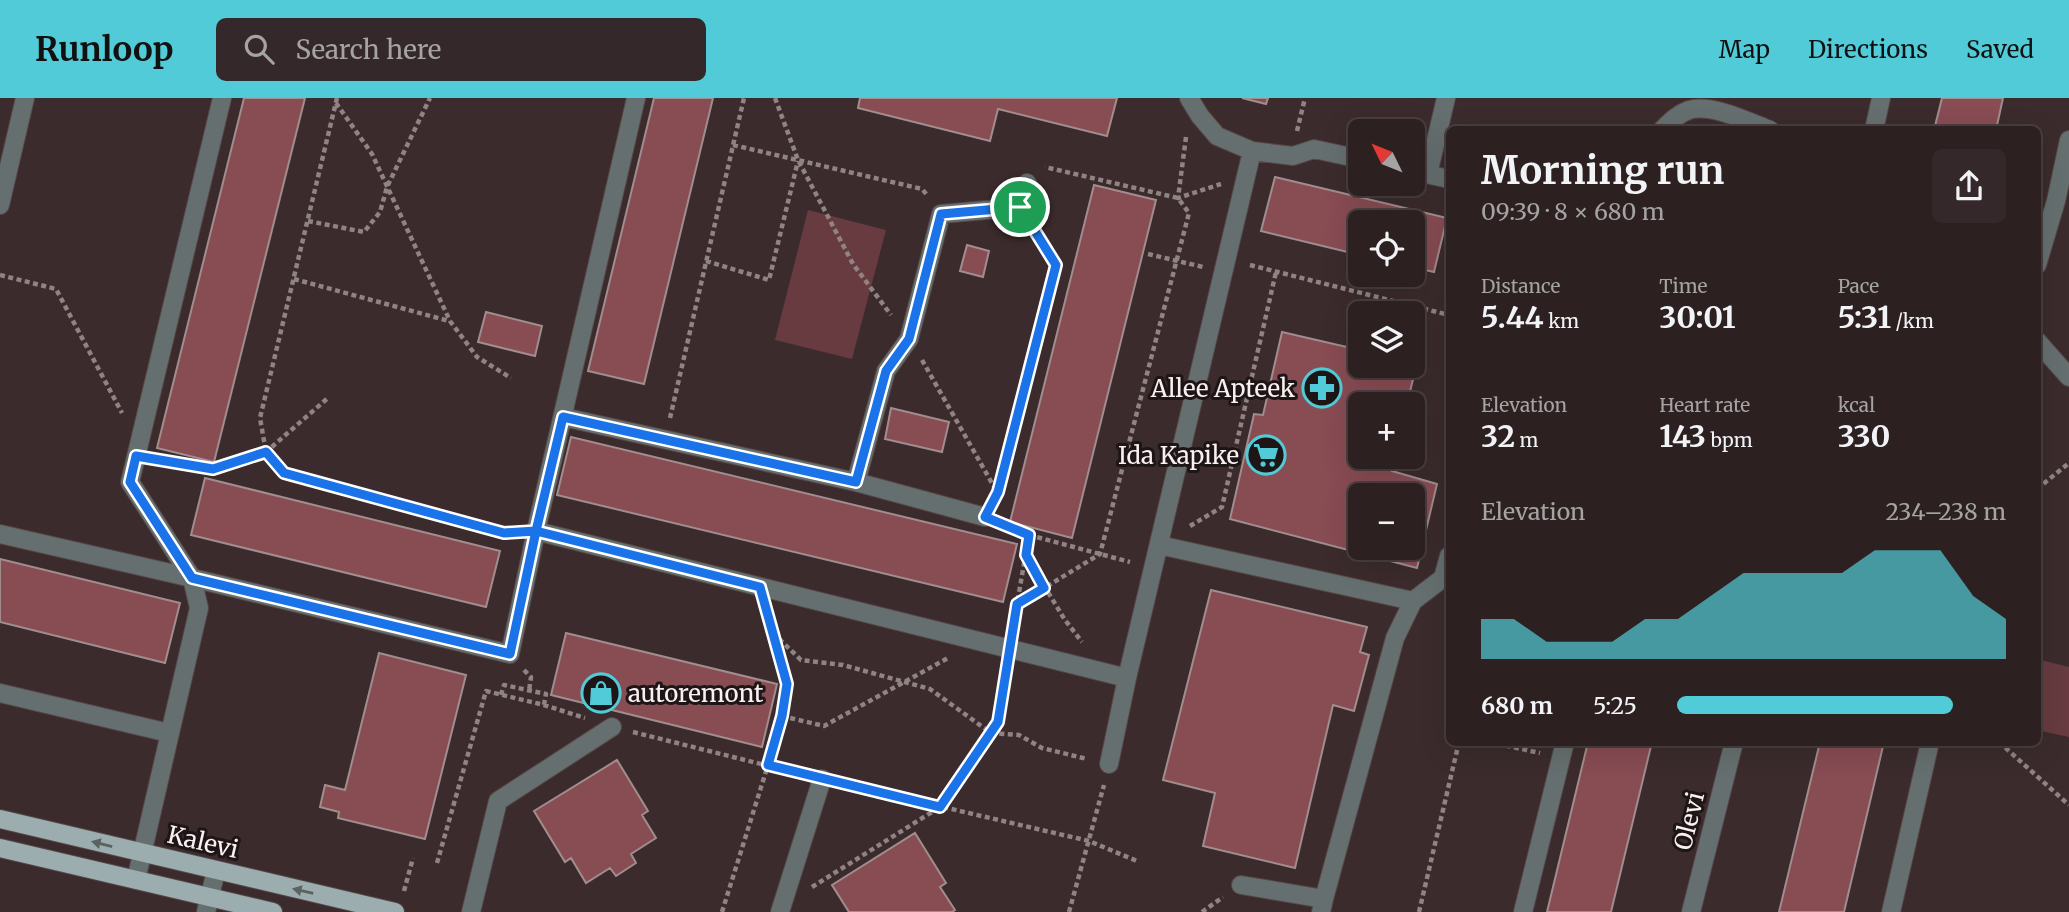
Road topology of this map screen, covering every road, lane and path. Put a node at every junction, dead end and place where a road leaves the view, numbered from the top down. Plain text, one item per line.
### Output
1 (25, 98) edge
2 (222, 98) edge
3 (430, 98) edge
4 (636, 98) edge
5 (744, 98) edge
6 (775, 98) edge
7 (1446, 98) edge
8 (1881, 98) edge
9 (1190, 100) edge
10 (337, 101) edge
11 (1719, 104) edge
12 (1666, 126) edge
13 (1762, 126) edge
14 (1875, 126) edge
15 (2069, 140) edge
16 (733, 145) junction
17 (1252, 151) junction
18 (1348, 156) edge
19 (1425, 159) edge
20 (798, 160) junction
21 (1425, 174) edge
22 (1246, 176) junction
23 (1446, 178) edge
24 (1027, 184) joint
25 (387, 187) junction
26 (1178, 198) junction
27 (2056, 201) junction
28 (0, 205) edge
29 (1020, 207) junction
30 (941, 214) junction
31 (2069, 215) edge
32 (308, 221) junction
33 (2041, 252) edge
34 (1148, 254) dead end
35 (706, 261) junction
36 (1177, 261) junction
37 (1224, 267) junction
38 (1276, 272) junction
39 (0, 275) edge
40 (294, 279) junction
41 (1446, 314) edge
42 (450, 321) junction
43 (909, 339) junction
44 (2041, 346) edge
45 (2069, 377) edge
46 (511, 378) dead end
47 (330, 397) dead end
48 (563, 417) junction
49 (124, 419) dead end
50 (665, 440) junction
51 (266, 452) junction
52 (136, 456) junction
53 (2069, 463) edge
54 (856, 482) junction
55 (2041, 486) edge
56 (998, 492) junction
57 (985, 517) junction
58 (536, 531) junction
59 (0, 534) edge
60 (1029, 535) junction
61 (1159, 545) junction
62 (1100, 554) junction
63 (1026, 555) junction
64 (1446, 567) edge
65 (1153, 568) junction
66 (192, 578) junction
67 (760, 587) junction
68 (1044, 588) junction
69 (1413, 601) junction
70 (1017, 604) junction
71 (773, 633) junction
72 (979, 641) junction
73 (1009, 649) junction
74 (1107, 673) junction
75 (1127, 678) junction
76 (904, 682) junction
77 (0, 693) edge
78 (501, 695) junction
79 (544, 705) junction
80 (782, 716) junction
81 (612, 727) junction
82 (169, 733) junction
83 (991, 733) junction
84 (1458, 746) edge
85 (1526, 746) edge
86 (1733, 746) edge
87 (1929, 746) edge
88 (2003, 746) edge
89 (1563, 750) edge
90 (1109, 764) junction
91 (768, 765) junction
92 (822, 779) junction
93 (2069, 805) edge
94 (940, 807) junction
95 (0, 819) edge
96 (1089, 841) junction
97 (0, 848) edge
98 (141, 853) junction
99 (413, 858) dead end
100 (1137, 861) dead end
101 (436, 863) dead end
102 (216, 871) junction
103 (136, 880) junction
104 (1241, 885) dead end
105 (208, 905) edge
106 (1323, 905) edge
107 (398, 907) edge
108 (781, 909) edge
109 (274, 912) edge
110 (471, 912) edge
111 (722, 912) edge
112 (1069, 912) edge
113 (1419, 912) edge
114 (1523, 912) edge
115 (1691, 912) edge
116 (1891, 912) edge

1 - 28 street
2 - 52 street
3 - 25 path
4 - 48 street
5 - 16 path
6 - 20 path
7 - 19 street
8 - 14 street
9 - 17 street
9 - 26 path
10 - 25 path
10 - 32 path
11 - 12 street
11 - 13 street
15 - 27 street
16 - 20 path
16 - 35 path
17 - 18 street
17 - 22 street
20 - 30 path
20 - 35 path
20 - 43 path
21 - 23 street
22 - 26 path
22 - 37 street
24 - 26 path
24 - 29 street
25 - 32 path
25 - 42 path
26 - 36 path
27 - 31 street
27 - 33 street
29 - 30 street
29 - 56 path
30 - 43 street
32 - 40 path
34 - 36 path
35 - 50 path
36 - 37 path
36 - 62 path
37 - 38 path
37 - 61 street
38 - 41 path
38 - 61 path
39 - 49 path
40 - 42 path
40 - 51 path
42 - 46 path
43 - 54 street
43 - 56 path
44 - 45 street
47 - 51 path
48 - 50 street
48 - 58 street
50 - 54 street
51 - 52 path
51 - 58 path
52 - 66 street
53 - 55 path
54 - 57 street
56 - 57 path
57 - 60 path
58 - 66 street
58 - 67 street
59 - 66 street
60 - 62 path
60 - 63 path
61 - 65 street
61 - 69 street
62 - 65 path
62 - 68 path
63 - 68 path
63 - 70 path
64 - 69 street
65 - 75 street
66 - 82 street
67 - 71 path
67 - 72 street
68 - 70 path
68 - 74 path
69 - 106 street
70 - 73 path
71 - 76 path
71 - 80 path
72 - 73 street
72 - 76 path
73 - 74 street
73 - 83 path
74 - 75 street
75 - 90 street
76 - 80 path
76 - 83 path
77 - 82 street
78 - 79 path
78 - 79 path
78 - 101 path
79 - 81 path
80 - 91 path
81 - 91 path
81 - 110 street
82 - 98 street
83 - 90 path
83 - 94 path
84 - 113 path
85 - 89 path
86 - 115 street, Olevi
87 - 116 street
88 - 93 path
89 - 114 street
90 - 96 path
91 - 92 path
91 - 111 path
92 - 94 path
92 - 108 street
94 - 96 path
94 - 108 path
98 -> 95 main road, Kalevi
96 - 100 path
96 - 112 path
97 - 103 main road
98 - 102 main road, Kalevi
98 - 103 street
99 - 107 path
102 - 105 street
107 -> 102 main road, Kalevi
103 - 105 main road
104 - 106 street
105 - 109 main road

